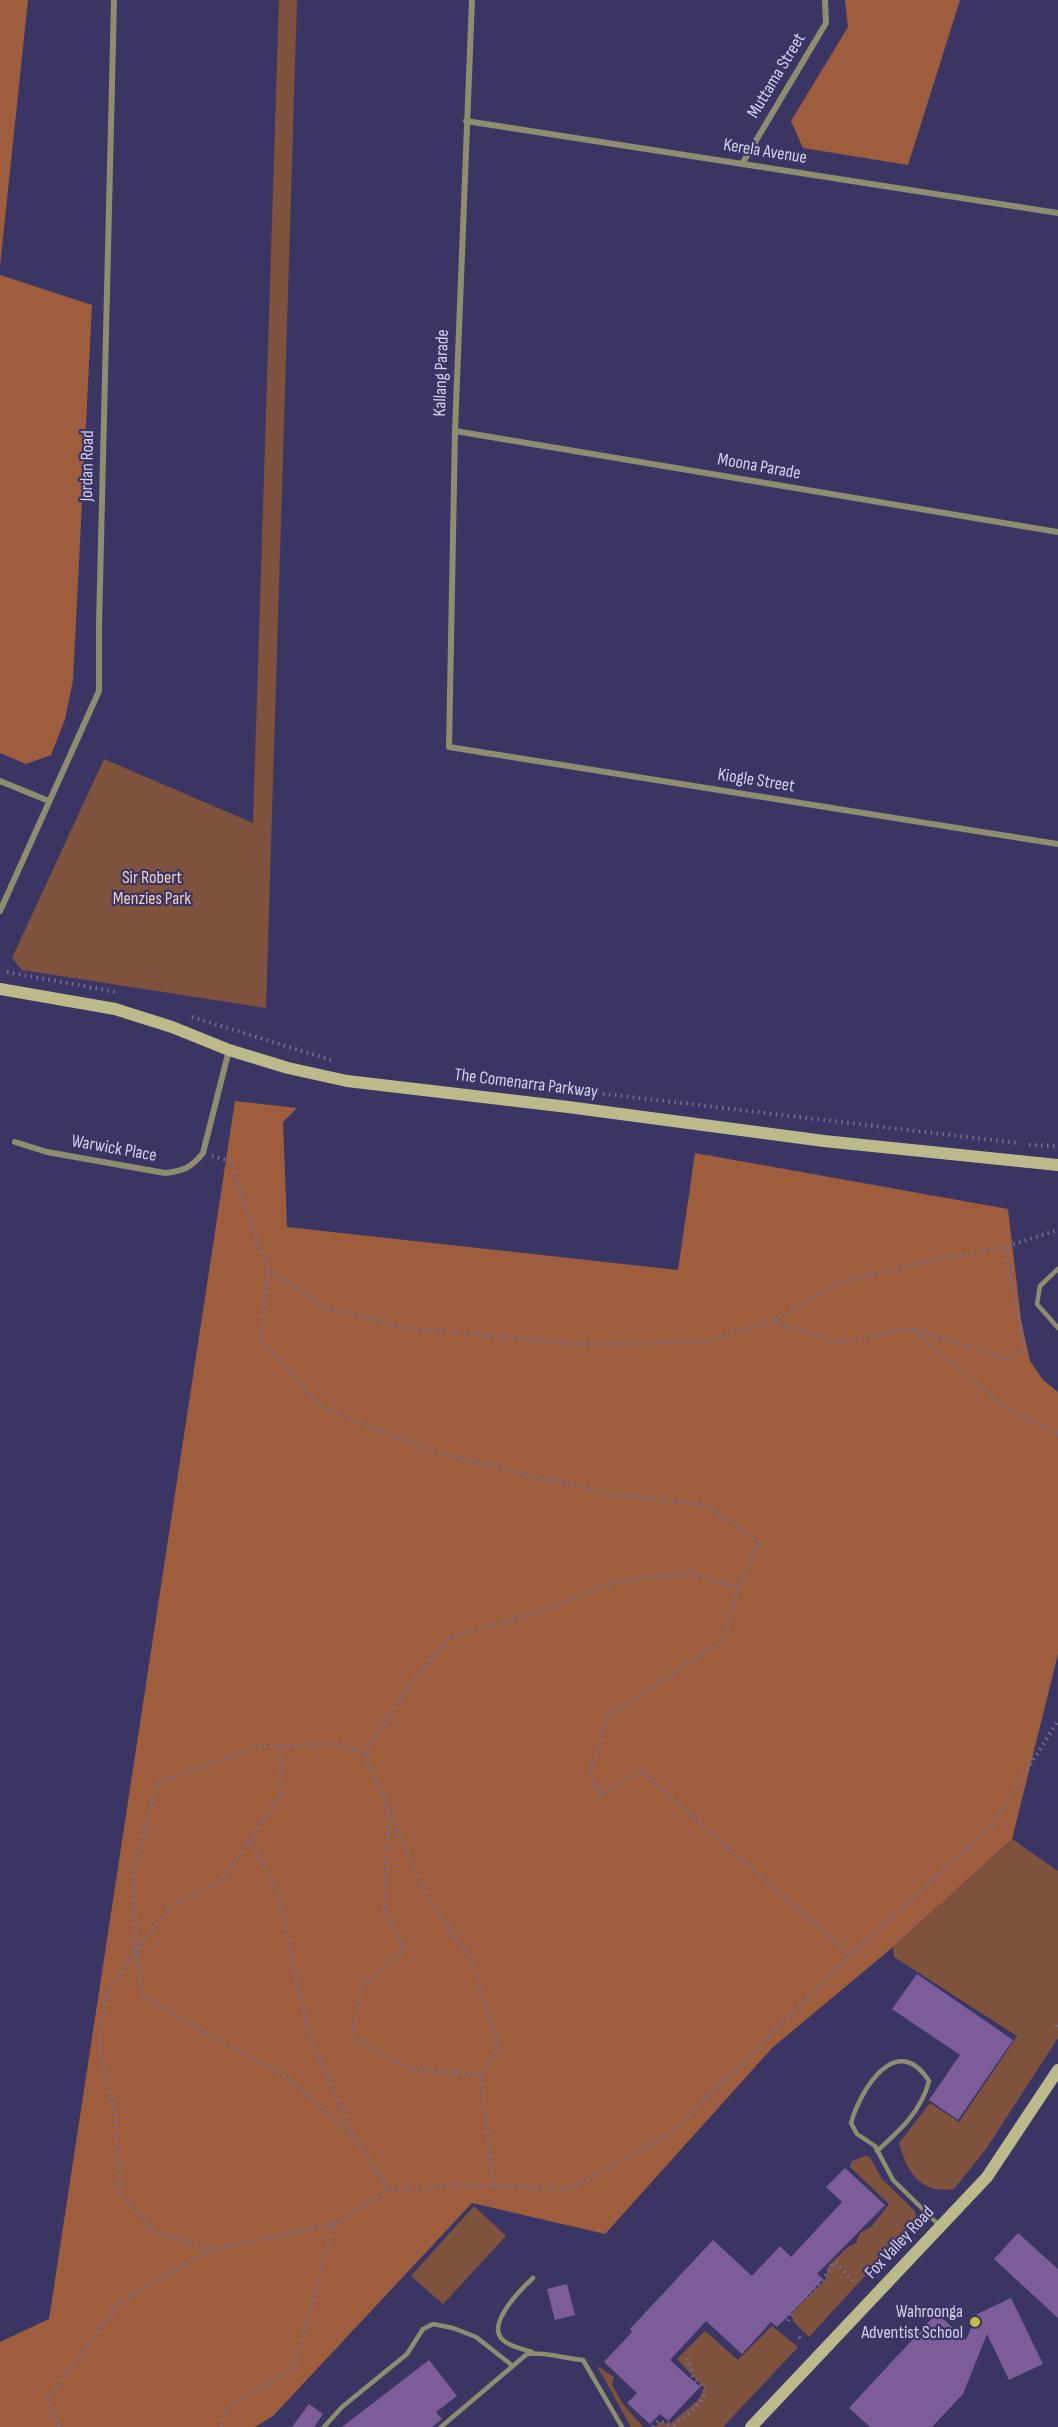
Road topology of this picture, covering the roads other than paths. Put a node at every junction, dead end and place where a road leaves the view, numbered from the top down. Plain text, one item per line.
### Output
1 (114, 0) edge
2 (472, 0) edge
3 (825, 0) edge
4 (466, 121) junction
5 (742, 164) junction
6 (1058, 213) edge
7 (454, 431) junction
8 (1058, 532) edge
9 (449, 747) joint
10 (0, 781) edge
11 (49, 801) junction
12 (1058, 844) edge
13 (0, 911) edge
14 (0, 989) edge
15 (229, 1050) junction
16 (15, 1142) dead end
17 (1058, 1163) edge
18 (1058, 1269) edge
19 (1058, 1328) edge
20 (1058, 2070) edge
21 (877, 2151) junction
22 (940, 2226) junction
23 (533, 2278) dead end
24 (534, 2353) junction
25 (513, 2366) junction
26 (324, 2427) edge
27 (441, 2427) edge
28 (622, 2427) edge
29 (751, 2427) edge

1 - 11 street, Jordan Road
2 - 4 street, Kallang Parade
3 - 5 street, Muttama Street
4 - 5 street, Kerela Avenue
4 - 7 street, Kallang Parade
5 - 6 street, Kerela Avenue
7 - 8 street, Moona Parade
7 - 9 street, Kallang Parade
9 - 12 street, Kiogle Street
10 - 11 street
11 - 13 street, Jordan Road
14 - 15 main road, The Comenarra Parkway
15 - 16 street, Warwick Place
15 - 17 main road, The Comenarra Parkway
18 - 19 lane
20 - 22 main road, Fox Valley Road
21 - 21 lane
21 - 22 lane
22 - 29 main road, Fox Valley Road
23 - 24 lane
24 - 25 lane
24 - 28 lane
25 - 26 lane
25 - 27 lane

